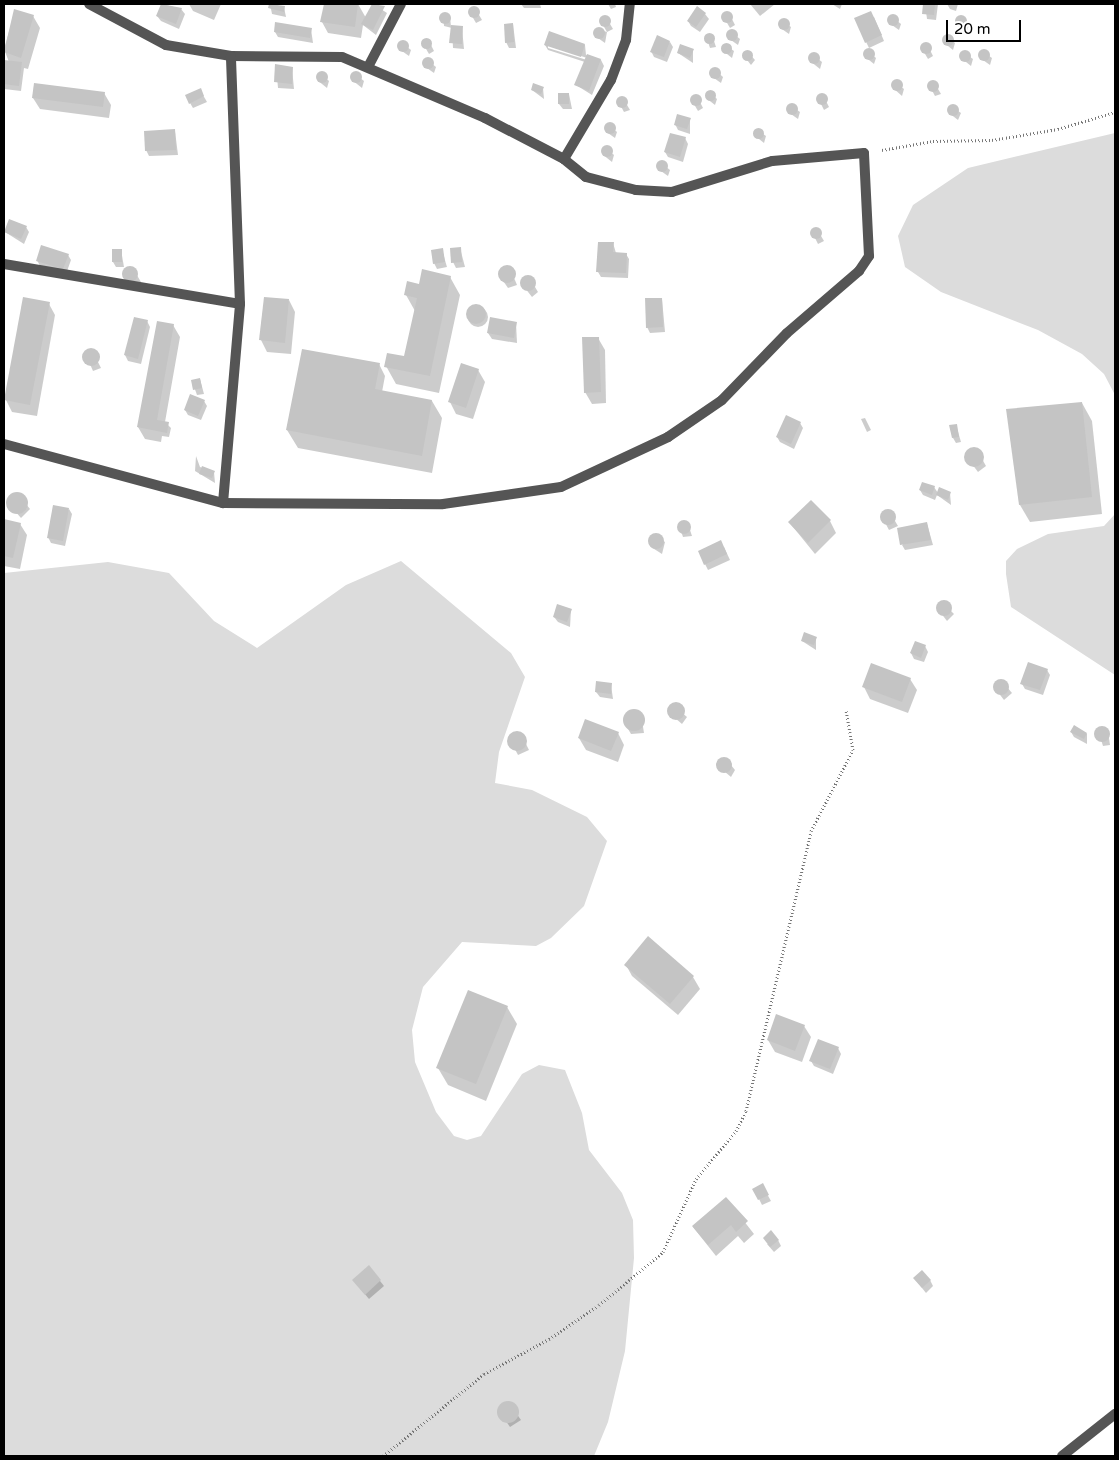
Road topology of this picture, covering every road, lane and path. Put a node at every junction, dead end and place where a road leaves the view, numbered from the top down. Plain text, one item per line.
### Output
1 (89, 4) edge
2 (401, 4) edge
3 (630, 4) edge
4 (231, 56) junction
5 (368, 67) junction
6 (1115, 112) edge
7 (864, 153) junction
8 (564, 159) junction
9 (4, 264) edge
10 (240, 304) junction
11 (4, 444) edge
12 (223, 503) junction
13 (846, 710) dead end
14 (1115, 1414) edge
15 (384, 1456) edge
16 (1062, 1456) edge

1 - 4 street
2 - 5 street
3 - 8 street
4 - 5 street
4 - 10 street
5 - 8 street
6 - 7 path
7 - 8 street
7 - 12 street
9 - 10 street
10 - 12 street
11 - 12 street
13 - 15 path
14 - 16 street

